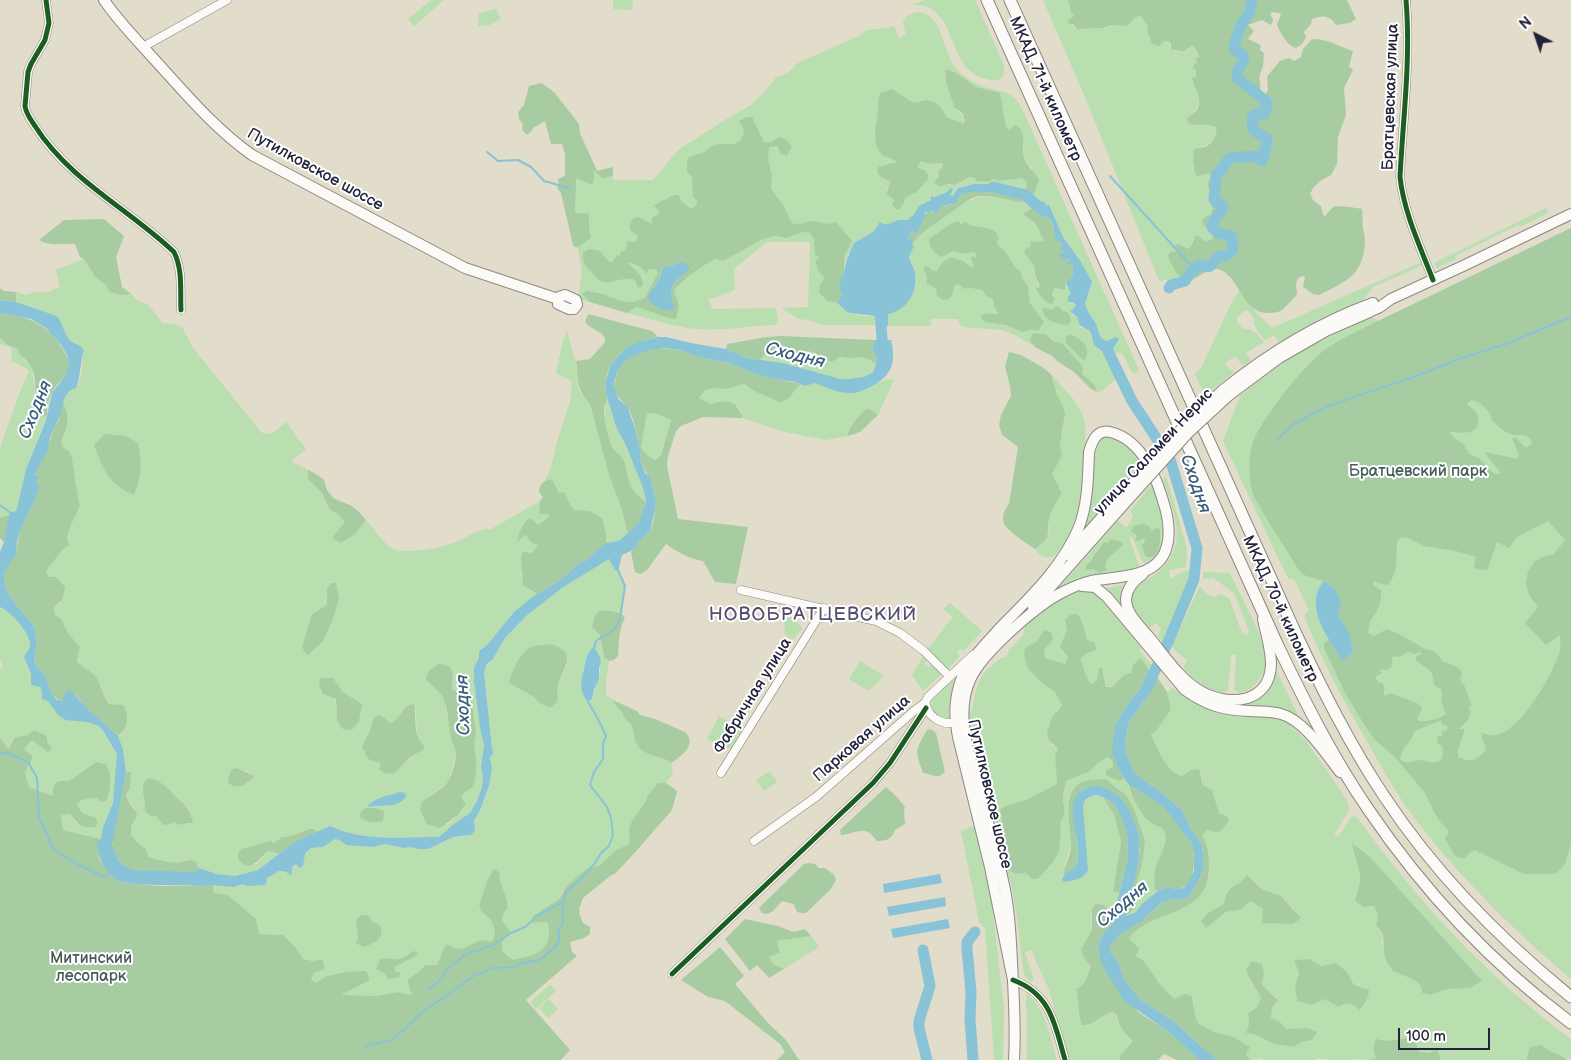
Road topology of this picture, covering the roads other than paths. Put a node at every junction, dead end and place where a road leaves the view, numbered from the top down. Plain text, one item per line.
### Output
1 (46, 0) edge
2 (104, 0) edge
3 (226, 0) edge
4 (987, 0) edge
5 (1010, 0) edge
6 (1406, 0) edge
7 (143, 47) junction
8 (1091, 181) joint
9 (1072, 190) joint
10 (1571, 214) edge
11 (1433, 280) junction
12 (558, 299) dead end
13 (181, 310) dead end
14 (1114, 510) junction
15 (1149, 570) junction
16 (1051, 575) junction
17 (1079, 586) junction
18 (741, 590) dead end
19 (1259, 604) junction
20 (824, 608) junction
21 (1015, 626) junction
22 (1151, 646) junction
23 (980, 650) junction
24 (1171, 669) junction
25 (950, 676) junction
26 (926, 706) junction
27 (963, 712) junction
28 (955, 723) junction
29 (721, 773) dead end
30 (1360, 797) junction
31 (754, 841) dead end
32 (672, 974) dead end
33 (1013, 980) junction
34 (1571, 997) edge
35 (1571, 1023) edge
36 (1014, 1060) edge
37 (1065, 1060) edge

1 - 13 street
2 - 7 main road, Путилковское шоссе
3 - 7 street
4 - 9 highway, МКАД, 71-й километр
5 - 8 highway, МКАД, 71-й километр
6 - 11 street, Братцевская улица
7 - 12 main road, Путилковское шоссе
8 - 34 highway, МКАД, 70-й километр
9 - 19 highway, МКАД, 70-й километр
10 - 11 main road, улица Саломеи Нерис
11 - 14 main road, улица Саломеи Нерис, bridge
14 - 16 main road, улица Саломеи Нерис
14 - 21 main road, улица Саломеи Нерис
15 - 16 main road, Путилковское шоссе
15 - 17 main road, Путилковское шоссе
15 - 22 main road
16 - 23 main road, Путилковское шоссе
17 - 21 main road, Путилковское шоссе
17 - 22 main road
18 - 20 street
19 - 24 main road
19 - 30 highway, МКАД, 70-й километр
20 - 25 street
20 - 29 street, Фабричная улица
21 - 27 main road, Путилковское шоссе
22 - 24 main road
23 - 25 street, Парковая улица
23 - 28 main road, Путилковское шоссе
24 - 30 main road
25 - 26 street, Парковая улица
26 - 28 street
26 - 31 street, Парковая улица
26 - 32 street
27 - 28 street
27 - 33 main road, Путилковское шоссе
28 - 33 main road, Путилковское шоссе
30 - 35 highway, МКАД, 70-й километр
33 - 36 main road
33 - 37 street

